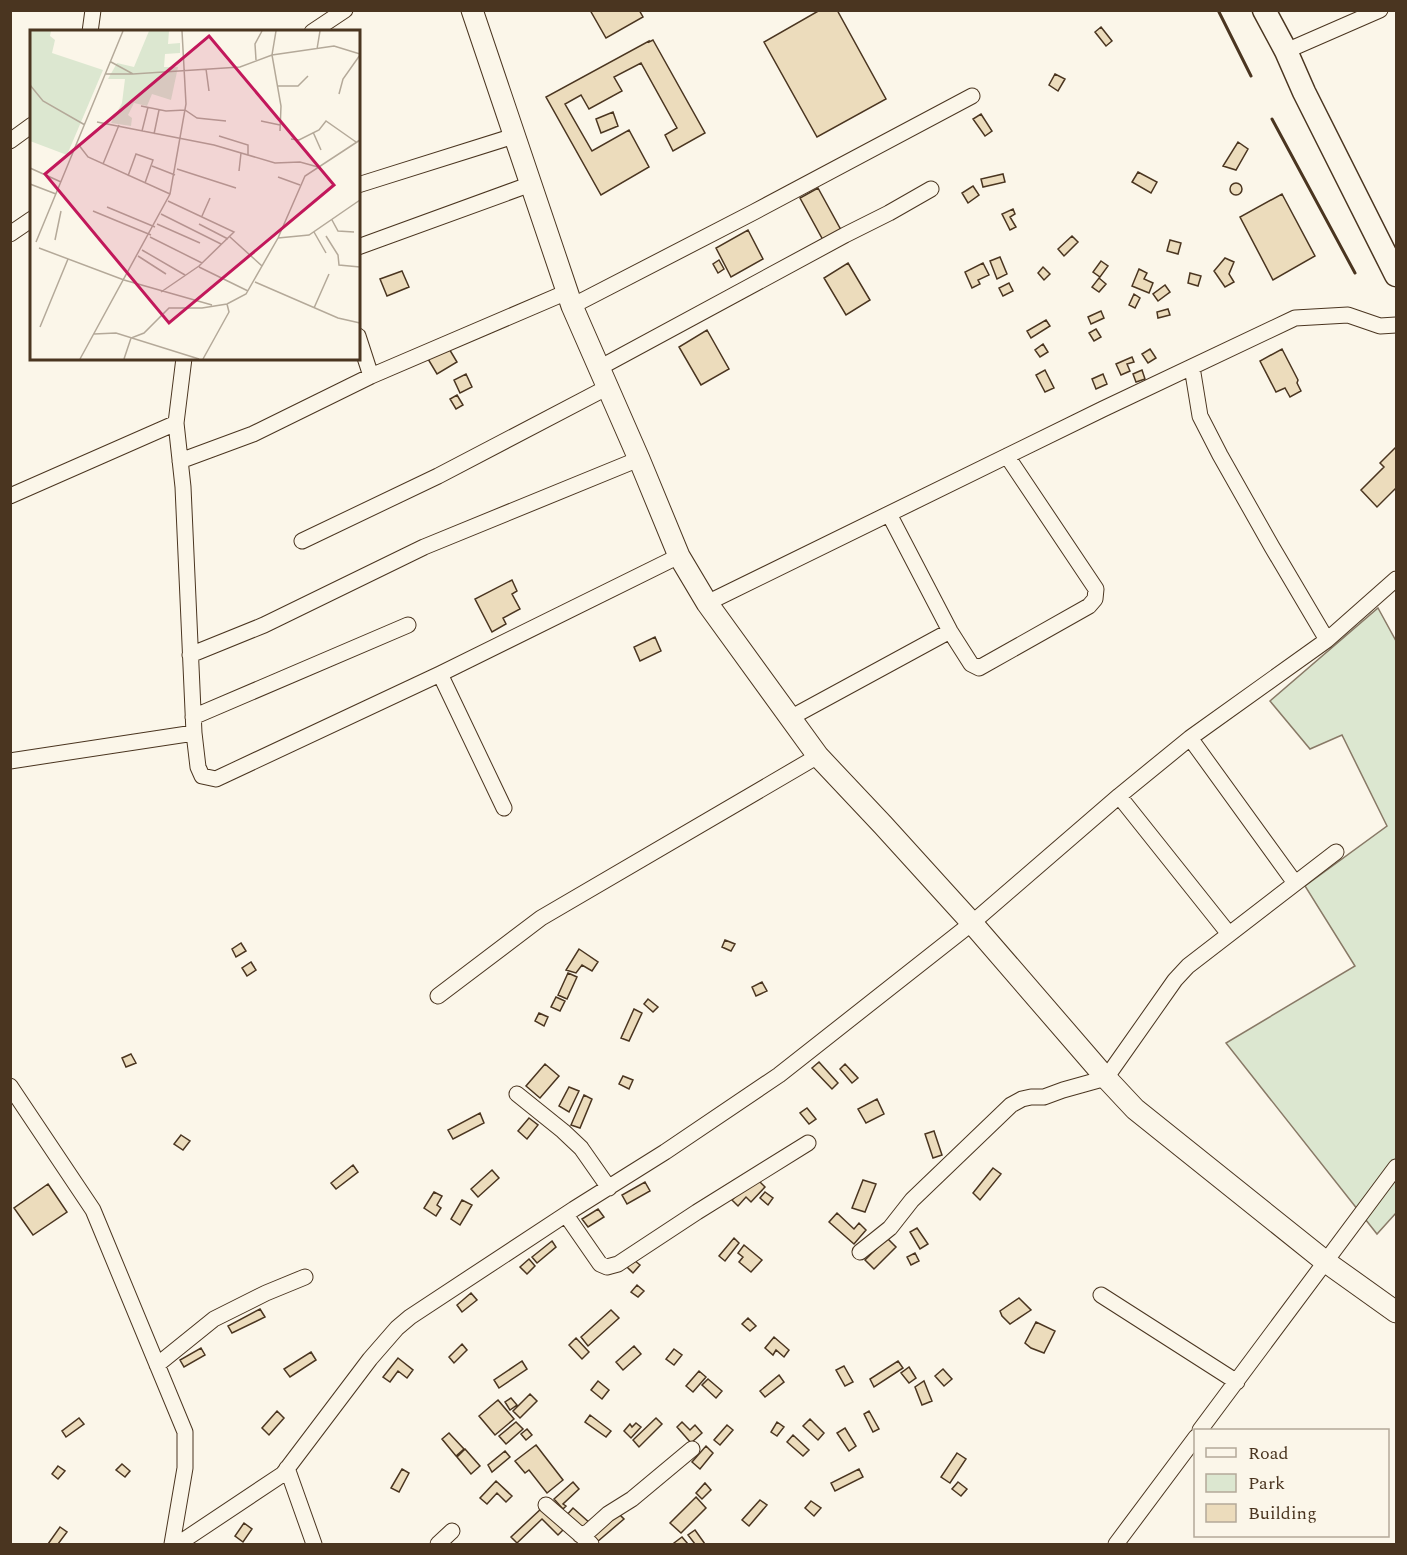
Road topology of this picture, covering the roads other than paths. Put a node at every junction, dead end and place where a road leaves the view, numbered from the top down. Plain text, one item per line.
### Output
1 (93, 10) edge
2 (345, 10) edge
3 (472, 10) edge
4 (1264, 10) edge
5 (1380, 10) edge
6 (90, 30) edge
7 (315, 30) edge
8 (1286, 51) junction
9 (972, 96) dead end
10 (30, 126) edge
11 (514, 136) junction
12 (10, 141) edge
13 (360, 184) edge
14 (531, 184) junction
15 (931, 189) dead end
16 (30, 220) edge
17 (10, 234) edge
18 (360, 247) edge
19 (1396, 275) edge
20 (570, 299) junction
21 (1396, 325) edge
22 (360, 342) edge
23 (184, 360) edge
24 (1192, 367) junction
25 (599, 368) junction
26 (371, 376) junction
27 (608, 387) junction
28 (176, 423) junction
29 (1007, 456) junction
30 (639, 459) junction
31 (180, 461) junction
32 (10, 496) edge
33 (889, 514) junction
34 (302, 541) dead end
35 (679, 556) junction
36 (1396, 579) edge
37 (707, 603) junction
38 (408, 625) dead end
39 (950, 631) junction
40 (1328, 640) junction
41 (190, 655) junction
42 (440, 674) junction
43 (790, 718) junction
44 (193, 725) junction
45 (1190, 738) junction
46 (818, 756) junction
47 (10, 760) edge
48 (1119, 796) junction
49 (504, 808) dead end
50 (1336, 852) dead end
51 (1295, 883) junction
52 (972, 923) junction
53 (1229, 934) junction
54 (438, 996) dead end
55 (1106, 1078) junction
56 (10, 1086) edge
57 (517, 1094) dead end
58 (808, 1143) dead end
59 (1396, 1167) edge
60 (609, 1188) junction
61 (566, 1215) junction
62 (860, 1252) dead end
63 (1326, 1262) junction
64 (305, 1277) dead end
65 (1101, 1294) dead end
66 (1396, 1312) edge
67 (157, 1365) junction
68 (1237, 1382) junction
69 (1202, 1429) edge
70 (1194, 1440) edge
71 (692, 1449) dead end
72 (287, 1468) junction
73 (546, 1505) dead end
74 (452, 1531) dead end
75 (586, 1540) edge
76 (172, 1545) edge
77 (178, 1545) edge
78 (314, 1545) edge
79 (438, 1545) edge
80 (1116, 1545) edge

1 - 6 street
2 - 7 street
3 - 11 street
4 - 8 main road
5 - 8 street
8 - 19 main road
9 - 20 street
10 - 12 street
11 - 13 street
11 - 14 street
14 - 18 street
14 - 20 street
15 - 25 street
16 - 17 street
20 - 25 street
20 - 26 street
21 - 24 street
22 - 26 street
23 - 28 street
24 - 29 street
24 - 40 street
25 - 27 street
26 - 31 street
27 - 30 street
27 - 34 street
28 - 31 street
28 - 32 street
29 - 33 street
29 - 39 street
30 - 35 street
30 - 41 street
31 - 41 street
33 - 37 street
33 - 39 street
35 - 37 street
35 - 42 street
36 - 40 street
37 - 43 street
38 - 44 street
39 - 43 street
40 - 45 street
41 - 44 street
42 - 44 street
42 - 49 street
43 - 46 street
44 - 47 street
45 - 48 street
45 - 51 street
46 - 52 street
46 - 54 street
48 - 52 street
48 - 53 street
50 - 51 street
51 - 53 street
52 - 55 street
52 - 60 street
53 - 55 street
55 - 62 street
55 - 63 street
56 - 67 street
57 - 60 street
58 - 61 street
59 - 63 street
60 - 61 street
61 - 72 street
63 - 66 street
63 - 68 street
64 - 67 street
65 - 68 street
67 - 76 street
68 - 69 street
70 - 80 street
71 - 75 street
72 - 77 street
72 - 78 street
73 - 75 street
74 - 79 street

